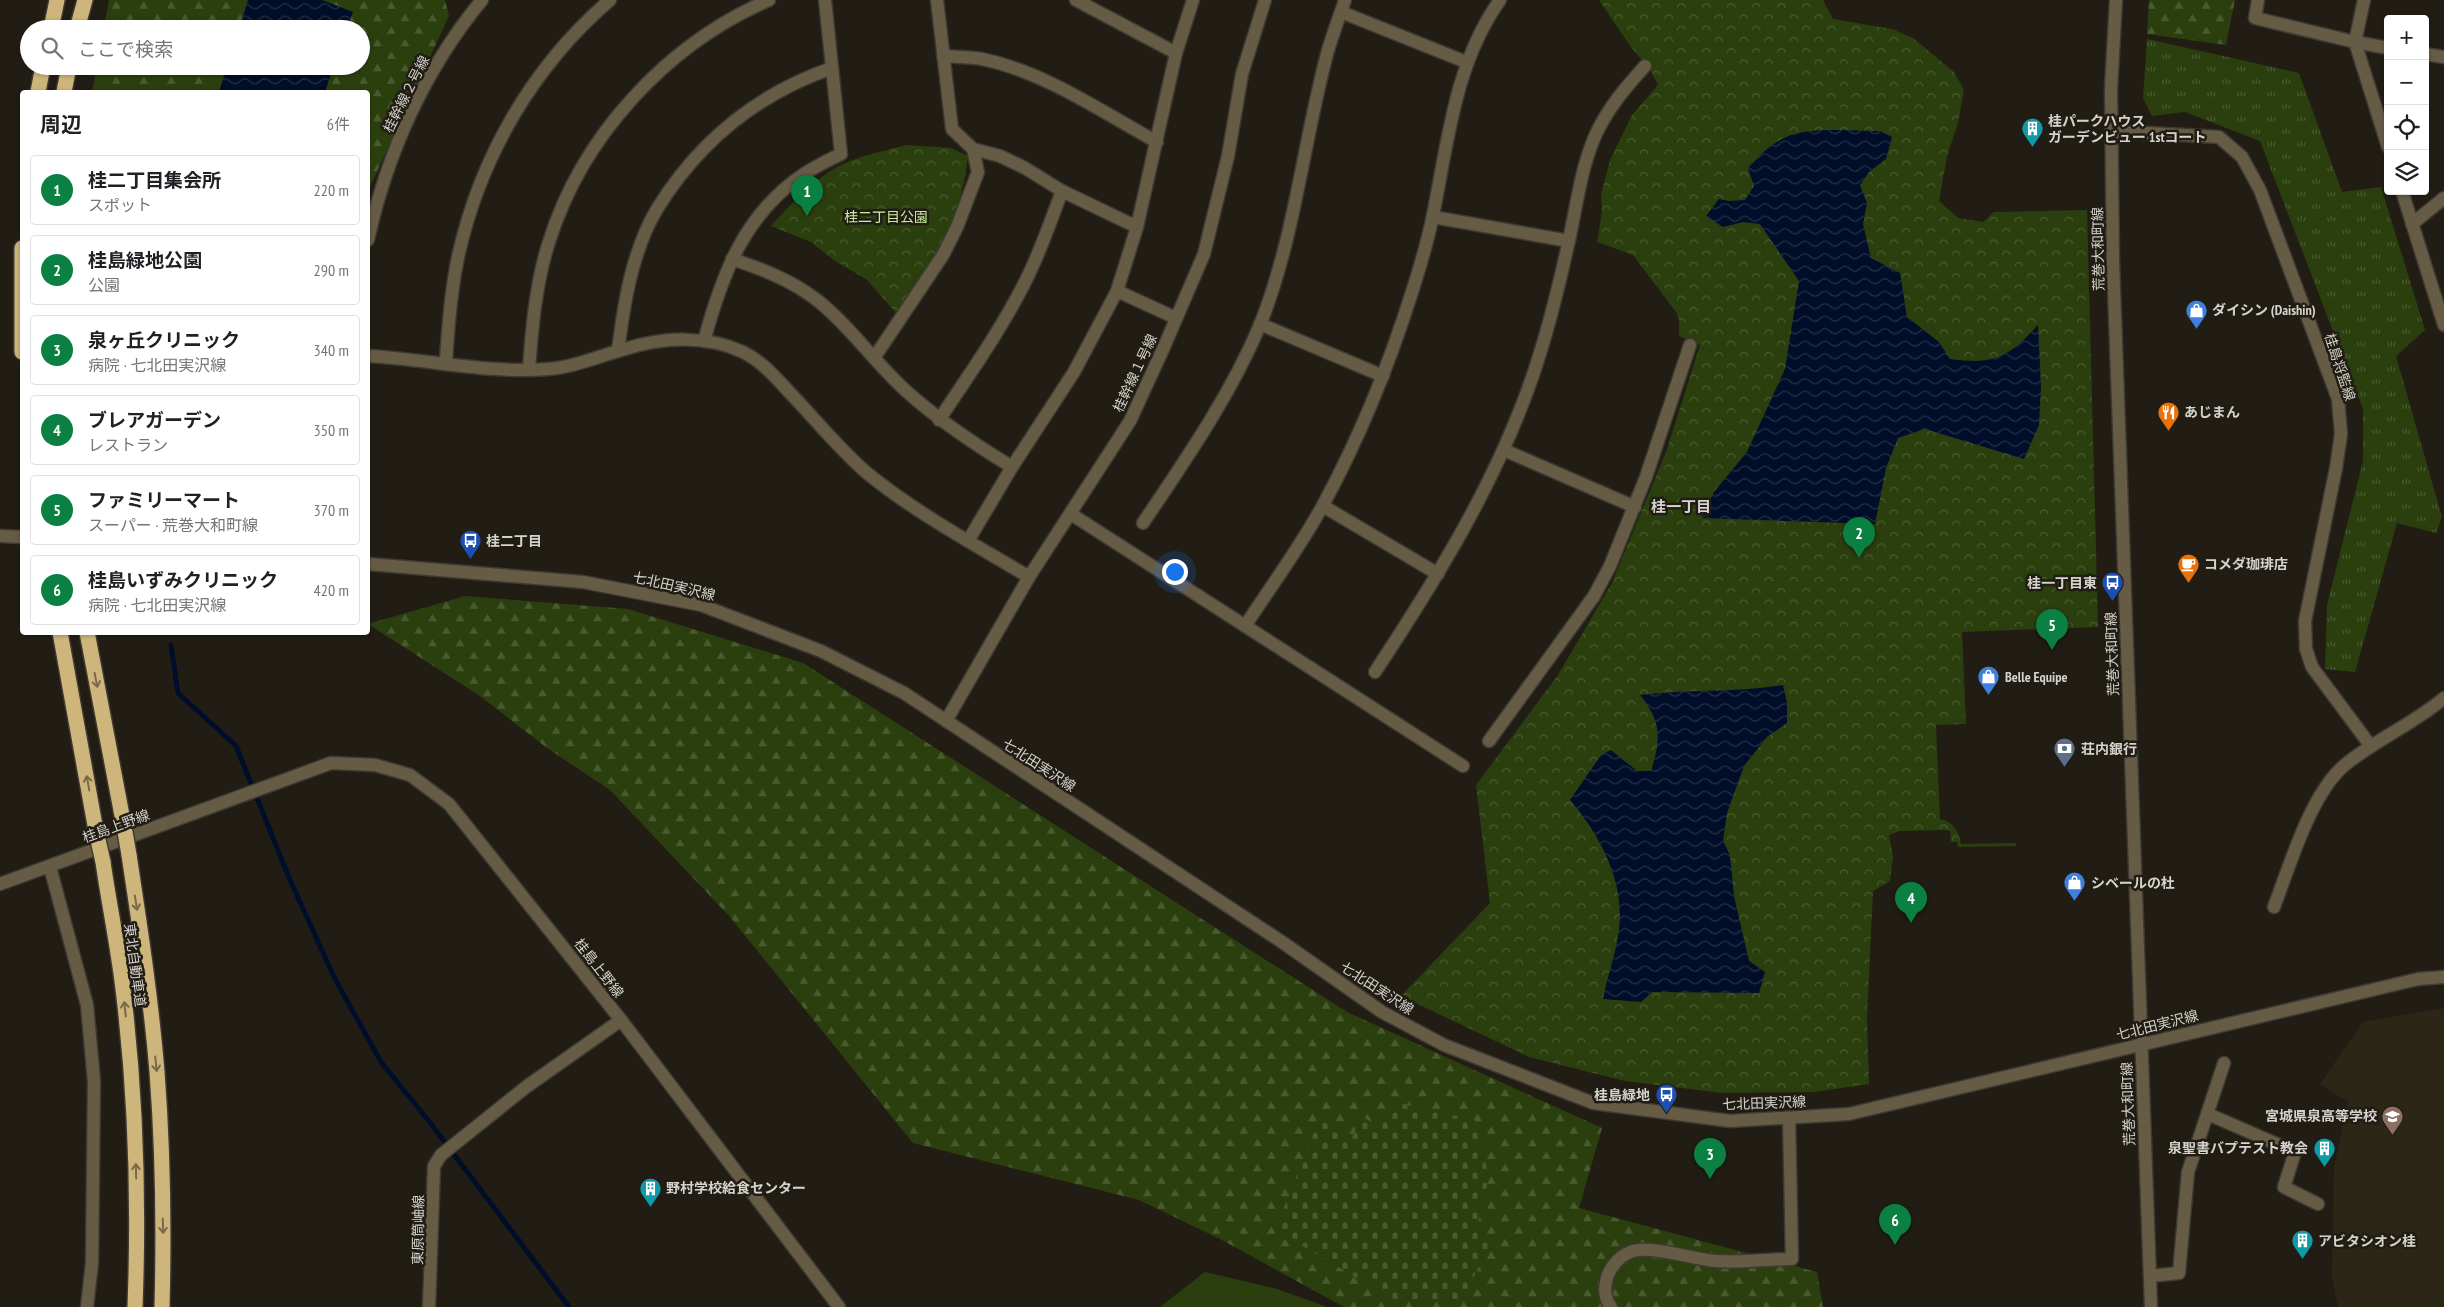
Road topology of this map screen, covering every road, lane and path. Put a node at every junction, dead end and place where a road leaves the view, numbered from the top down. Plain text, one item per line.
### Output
1 (57, 0) edge
2 (85, 0) edge
3 (482, 0) edge
4 (610, 0) edge
5 (770, 0) edge
6 (826, 0) edge
7 (937, 0) edge
8 (1076, 0) edge
9 (1193, 0) edge
10 (1265, 0) edge
11 (1500, 0) edge
12 (2116, 0) edge
13 (2258, 0) edge
14 (2364, 0) edge
15 (1343, 6) edge
16 (53, 20) edge
17 (79, 20) edge
18 (2354, 42) junction
19 (2384, 47) edge
20 (1176, 53) junction
21 (2429, 55) edge
22 (943, 56) junction
23 (2444, 57) edge
24 (1466, 62) junction
25 (1644, 66) dead end
26 (832, 68) junction
27 (41, 75) edge
28 (67, 75) edge
29 (38, 90) edge
30 (64, 90) edge
31 (2112, 131) junction
32 (2384, 135) edge
33 (1158, 142) junction
34 (973, 150) junction
35 (1062, 191) junction
36 (2403, 195) edge
37 (2444, 198) edge
38 (1433, 217) junction
39 (2412, 224) junction
40 (1137, 227) junction
41 (370, 233) edge
42 (1569, 241) junction
43 (732, 259) junction
44 (1117, 291) junction
45 (1176, 318) junction
46 (1260, 324) junction
47 (2444, 326) edge
48 (704, 342) junction
49 (1690, 345) dead end
50 (618, 351) junction
51 (370, 356) edge
52 (874, 358) junction
53 (446, 362) junction
54 (530, 369) junction
55 (1383, 376) junction
56 (939, 420) junction
57 (1504, 450) junction
58 (1012, 466) junction
59 (1323, 506) junction
60 (1635, 507) junction
61 (1071, 514) junction
62 (1143, 523) dead end
63 (0, 536) edge
64 (20, 538) edge
65 (968, 540) junction
66 (370, 564) edge
67 (1438, 574) junction
68 (1029, 577) junction
69 (1246, 626) junction
70 (61, 635) edge
71 (88, 635) edge
72 (1375, 672) dead end
73 (2444, 698) edge
74 (946, 721) junction
75 (1489, 741) dead end
76 (2370, 745) junction
77 (1462, 766) dead end
78 (50, 867) junction
79 (0, 884) edge
80 (2274, 907) dead end
81 (2444, 977) edge
82 (621, 1020) junction
83 (2141, 1046) junction
84 (2224, 1063) dead end
85 (2208, 1114) junction
86 (1788, 1118) junction
87 (2318, 1204) dead end
88 (2150, 1276) junction
89 (87, 1307) edge
90 (135, 1307) edge
91 (162, 1307) edge
92 (429, 1307) edge
93 (840, 1307) edge
94 (1611, 1307) edge
95 (2151, 1307) edge

1 - 16 highway
2 - 17 highway
3 - 41 street, 桂幹線２号線
4 - 53 street
5 - 54 street
6 - 26 street
7 - 22 street
8 - 20 street
9 - 20 street
10 - 45 street, 桂幹線１号線
11 - 24 street
12 - 31 street, 荒巻大和町線
13 - 18 street
14 - 18 street
15 - 24 street
15 - 46 street
18 - 19 street
18 - 32 street
20 - 33 street
21 - 23 street
22 - 33 street
22 - 34 street
24 - 38 street
25 - 42 street
26 - 43 street
26 - 50 street
27 - 29 highway
28 - 30 highway
31 - 76 street, 桂島将監線
31 - 83 street, 荒巻大和町線
33 - 40 street
34 - 35 street
34 - 52 street
35 - 40 street
35 - 56 street
36 - 39 street
37 - 39 street
38 - 42 street
38 - 55 street
39 - 47 street
40 - 44 street
42 - 57 street
43 - 48 street
43 - 52 street
44 - 45 street
44 - 58 street
45 - 61 street, 桂幹線１号線
46 - 55 street
46 - 62 street
48 - 50 street
48 - 65 street
49 - 60 street
50 - 54 street
51 - 53 street
52 - 56 street
53 - 54 street
55 - 59 street
56 - 58 street
57 - 60 street
57 - 67 street
58 - 65 street
59 - 67 street
59 - 69 street
60 - 75 street
61 - 68 street, 桂幹線１号線
61 - 69 street
63 - 64 street
65 - 68 street
66 - 74 street, 七北田実沢線
67 - 72 street
68 - 74 street, 桂幹線１号線
69 - 77 street
90 -> 70 highway, 東北自動車道, bridge
71 -> 91 highway, 東北自動車道, bridge
73 - 76 street
74 - 86 street, 七北田実沢線
76 - 80 street
78 - 79 street, 桂島上野線
78 - 82 street, 桂島上野線
78 - 89 street
81 - 83 street, 七北田実沢線
82 - 92 street, 東原筒岫線
82 - 93 street, 桂島上野線
83 - 86 street, 七北田実沢線
83 - 88 street, 荒巻大和町線
84 - 85 street
85 - 87 street
85 - 88 street
86 - 94 street
88 - 95 street, 荒巻大和町線

